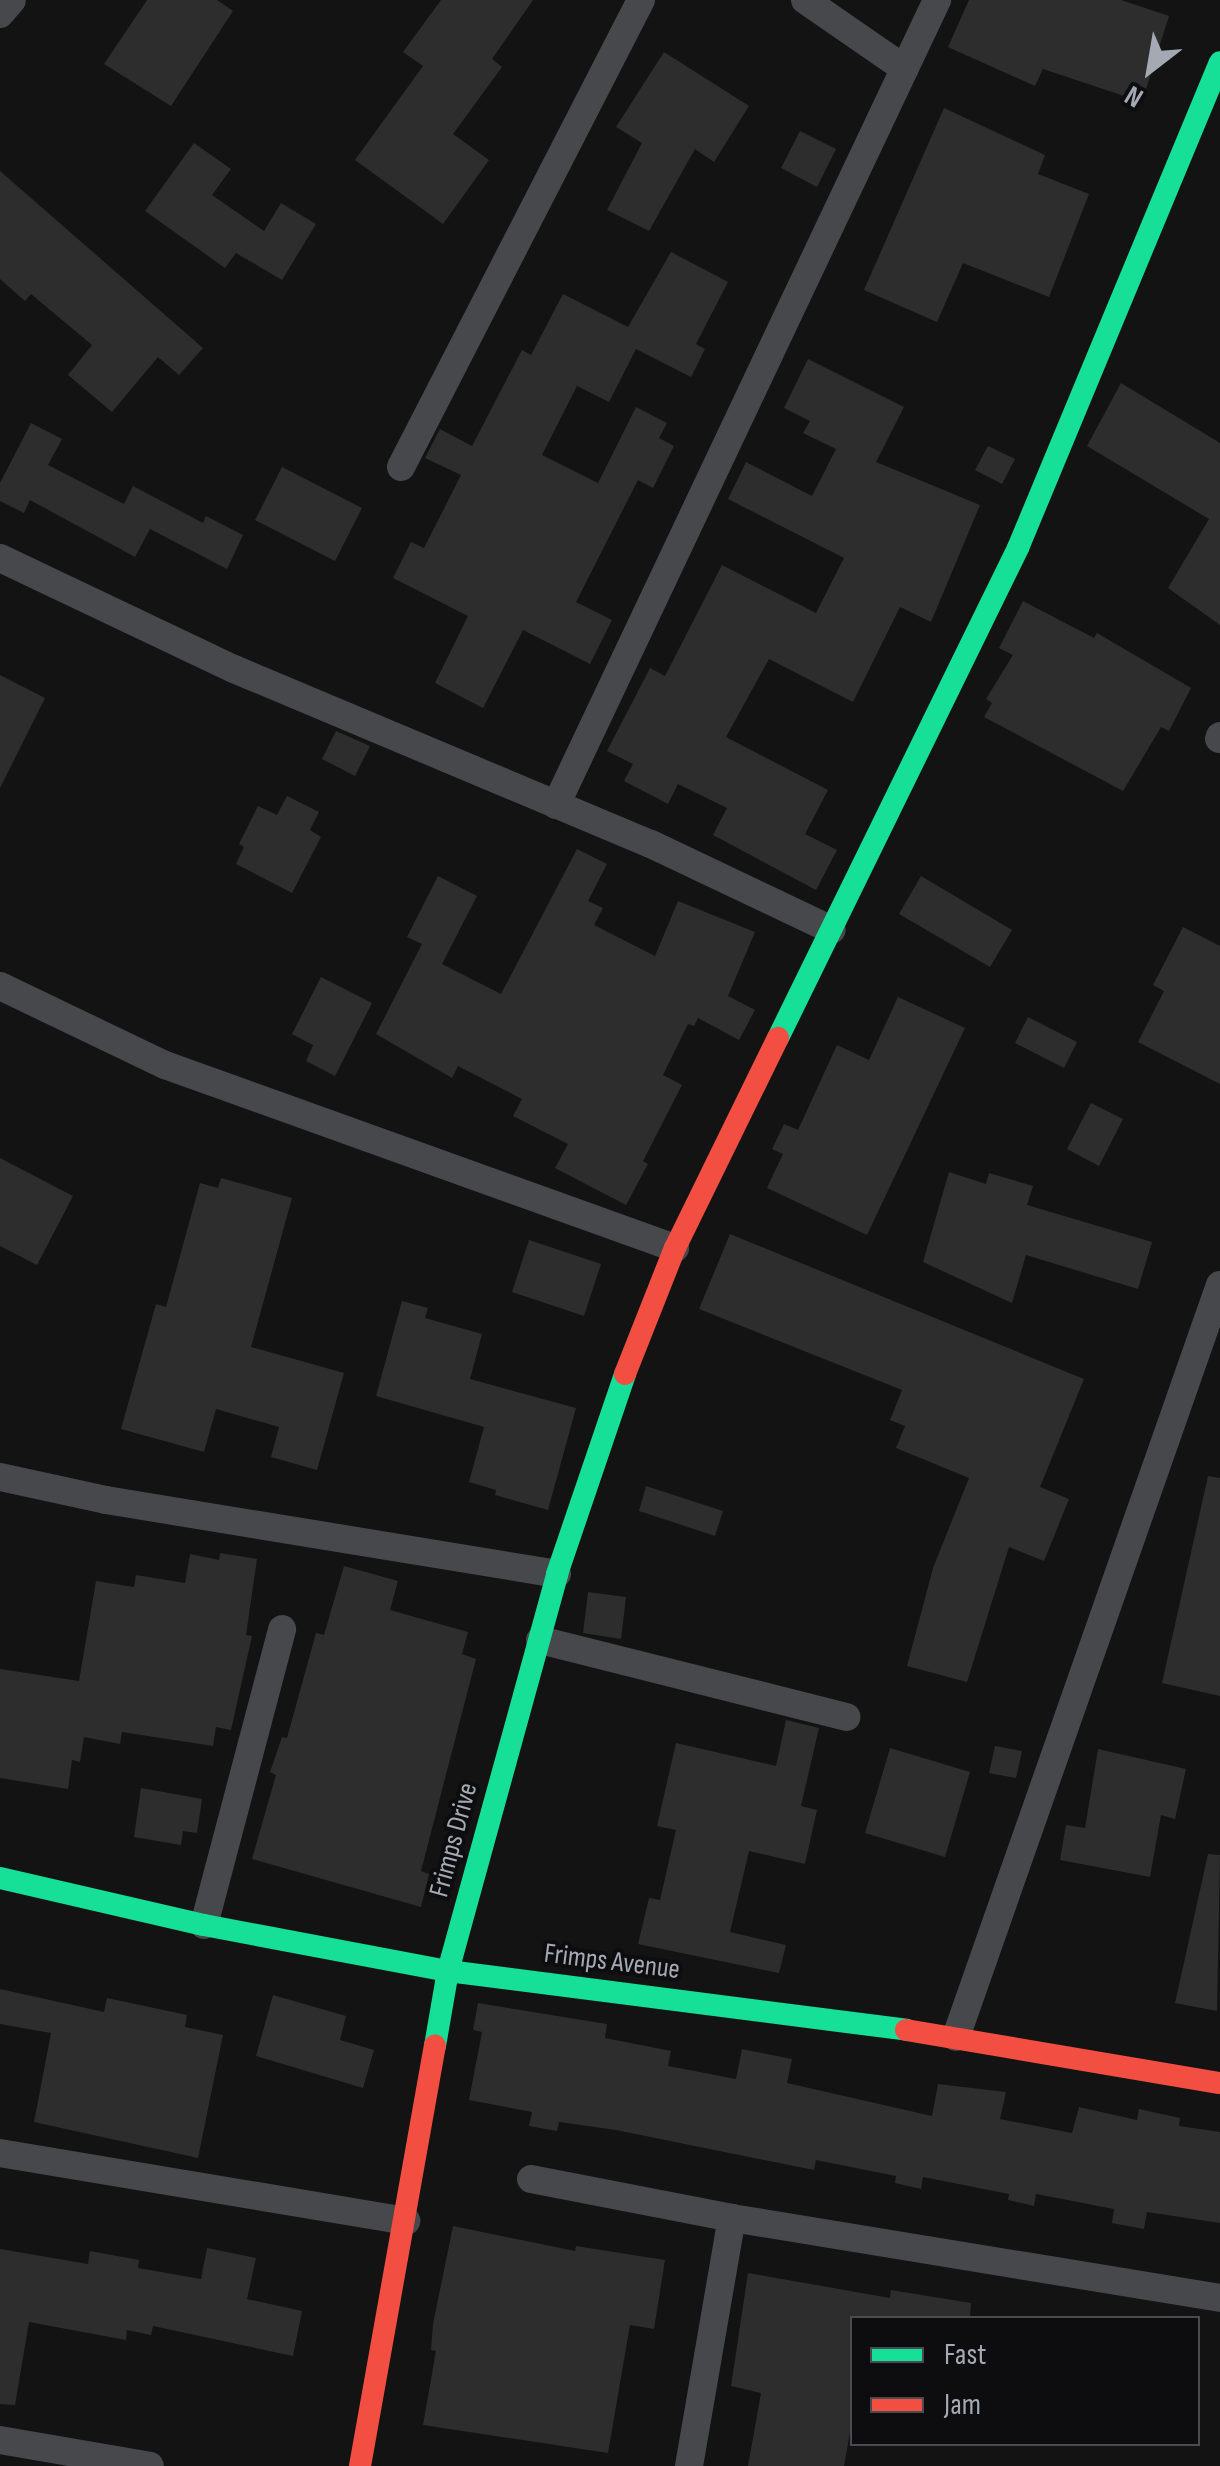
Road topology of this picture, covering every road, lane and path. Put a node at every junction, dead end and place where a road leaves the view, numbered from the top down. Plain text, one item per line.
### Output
1 (12, 0) edge
2 (641, 0) edge
3 (806, 0) edge
4 (938, 0) edge
5 (0, 14) edge
6 (1220, 62) edge
7 (904, 68) junction
8 (400, 467) dead end
9 (0, 558) edge
10 (556, 805) junction
11 (832, 930) junction
12 (0, 986) edge
13 (675, 1248) junction
14 (1220, 1285) edge
15 (0, 1477) edge
16 (557, 1574) junction
17 (282, 1628) dead end
18 (540, 1640) junction
19 (846, 1717) dead end
20 (0, 1878) edge
21 (204, 1925) junction
22 (448, 1971) junction
23 (956, 2036) junction
24 (1220, 2083) edge
25 (0, 2154) edge
26 (531, 2179) dead end
27 (732, 2218) junction
28 (406, 2221) junction
29 (1220, 2298) edge
30 (0, 2440) edge
31 (150, 2466) edge
32 (360, 2466) edge
33 (689, 2466) edge

1 - 5 street
2 - 8 street
3 - 7 street
4 - 7 street
6 - 11 street, Frimps Drive
7 - 10 street
9 - 10 street
10 - 11 street
11 - 13 street, Frimps Drive
12 - 13 street
13 - 16 street, Frimps Drive
14 - 23 street
15 - 16 street
16 - 18 street, Frimps Drive
17 - 21 street
18 - 19 street
18 - 22 street, Frimps Drive
20 - 21 street, Frimps Avenue
21 - 22 street, Frimps Avenue
22 - 23 street, Frimps Avenue
22 - 28 street, Frimps Drive
23 - 24 street, Frimps Avenue
25 - 28 street
26 - 27 street
27 - 29 street
27 - 33 street
28 - 32 street, Frimps Drive
30 - 31 street

